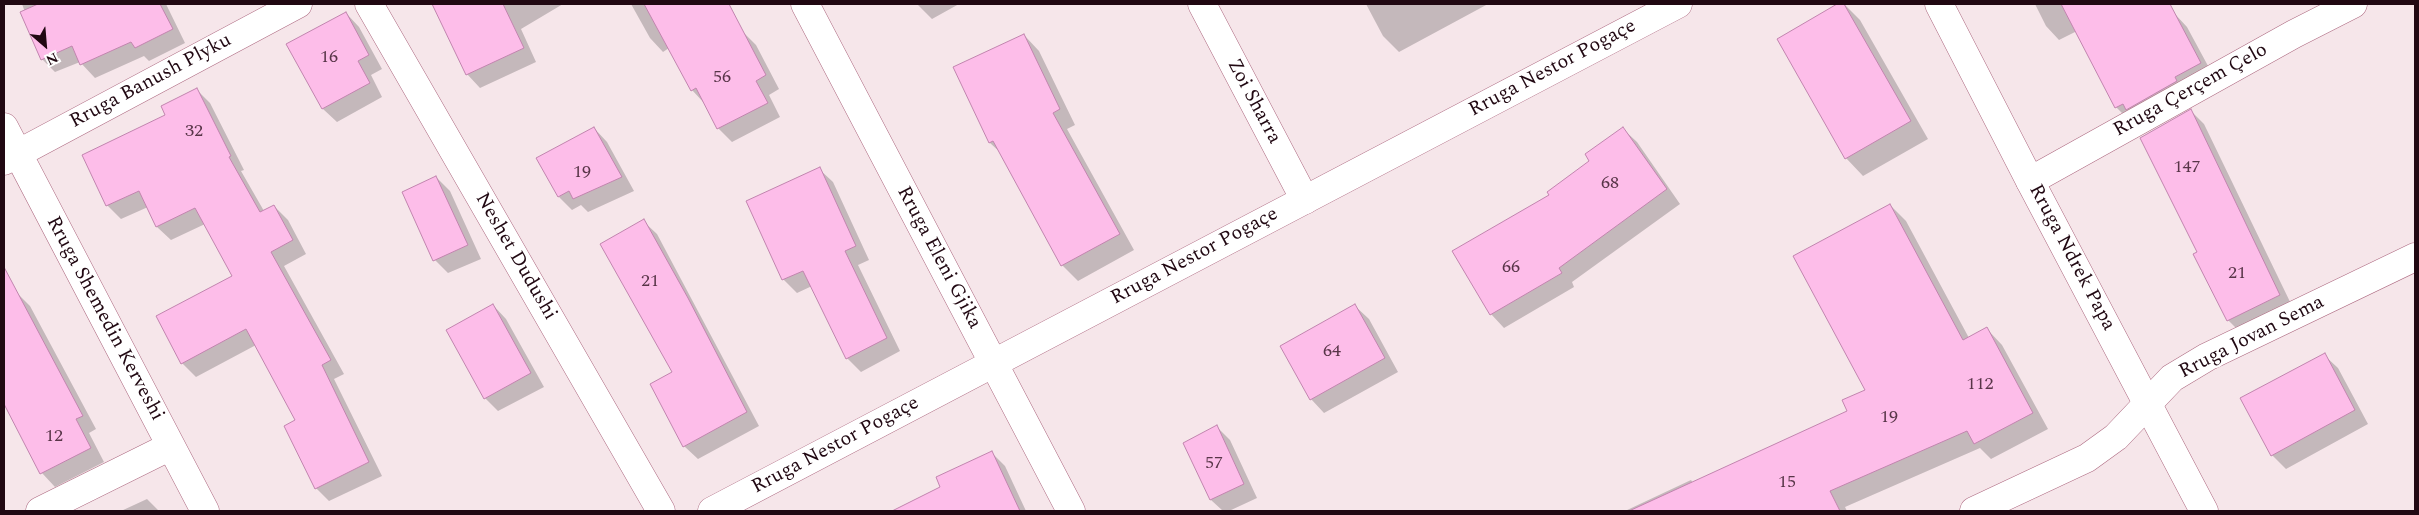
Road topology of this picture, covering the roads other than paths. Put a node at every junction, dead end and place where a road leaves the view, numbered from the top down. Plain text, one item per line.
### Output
1 (298, 4) edge
2 (369, 4) edge
3 (805, 4) edge
4 (1202, 4) edge
5 (1678, 4) edge
6 (1939, 4) edge
7 (2353, 4) edge
8 (4, 127) edge
9 (10, 157) edge
10 (2030, 181) junction
11 (1305, 200) junction
12 (2415, 258) edge
13 (993, 363) junction
14 (2147, 404) junction
15 (172, 446) junction
16 (40, 511) edge
17 (205, 511) edge
18 (661, 511) edge
19 (712, 511) edge
20 (1072, 511) edge
21 (1974, 511) edge
22 (2204, 511) edge

1 - 9 street, Rruga Banush Plyku
2 - 18 street, Neshet Dudushi
3 - 13 street, Rruga Eleni Gjika
4 - 11 street, Zoi Sharra
5 - 11 street, Rruga Nestor Pogaçe
6 - 10 street, Rruga Ndrek Papa
7 - 10 street, Rruga Çerçem Çelo
8 - 9 street, Rruga Shemedin Kerveshi
9 - 15 street, Rruga Shemedin Kerveshi
10 - 14 street, Rruga Ndrek Papa
11 - 13 street, Rruga Nestor Pogaçe
12 - 14 street, Rruga Jovan Sema
13 - 19 street, Rruga Nestor Pogaçe
13 - 20 street, Rruga Eleni Gjika
14 - 21 street, Rruga Jovan Sema
14 - 22 street, Rruga Ndrek Papa
15 - 16 street
15 - 17 street, Rruga Shemedin Kerveshi

